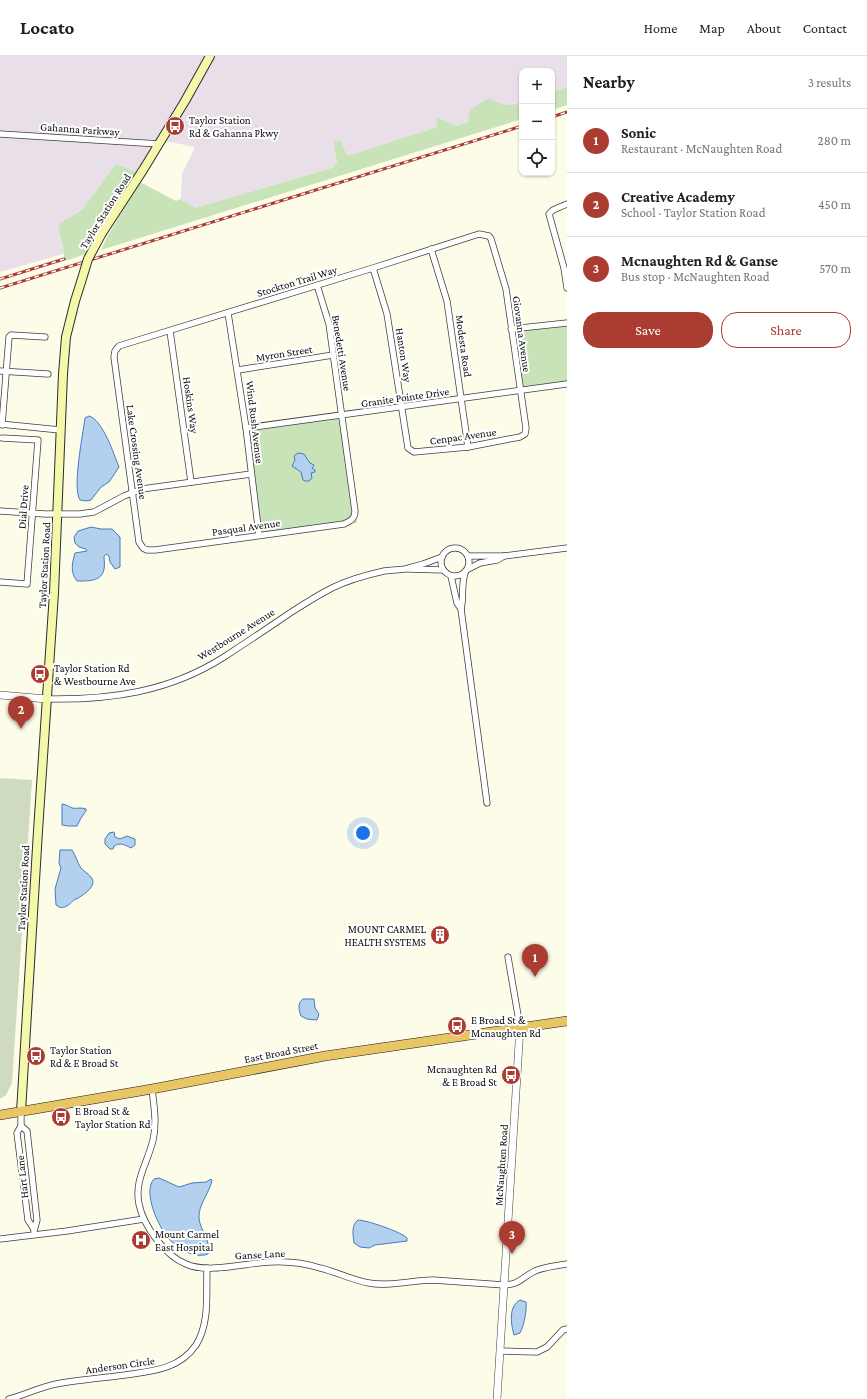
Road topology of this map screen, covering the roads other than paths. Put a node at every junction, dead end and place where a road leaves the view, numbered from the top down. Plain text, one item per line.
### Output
1 (210, 56) edge
2 (0, 134) edge
3 (159, 144) junction
4 (567, 204) edge
5 (491, 239) joint
6 (432, 249) junction
7 (373, 268) junction
8 (317, 285) junction
9 (567, 288) edge
10 (228, 313) junction
11 (567, 323) edge
12 (511, 329) junction
13 (170, 331) junction
14 (45, 337) dead end
15 (333, 355) junction
16 (114, 357) joint
17 (238, 370) junction
18 (3, 371) edge
19 (48, 374) dead end
20 (567, 384) edge
21 (520, 391) junction
22 (461, 400) junction
23 (402, 408) junction
24 (341, 416) junction
25 (1, 424) edge
26 (246, 428) junction
27 (60, 430) junction
28 (524, 434) joint
29 (2, 438) dead end
30 (406, 446) joint
31 (468, 447) junction
32 (251, 474) junction
33 (191, 482) junction
34 (132, 492) junction
35 (0, 511) edge
36 (32, 513) junction
37 (57, 514) junction
38 (352, 520) joint
39 (259, 535) junction
40 (143, 548) joint
41 (567, 548) edge
42 (442, 556) junction
43 (468, 556) junction
44 (504, 556) junction
45 (406, 568) junction
46 (443, 570) junction
47 (467, 571) junction
48 (451, 576) junction
49 (0, 582) edge
50 (461, 609) junction
51 (0, 695) edge
52 (47, 699) junction
53 (487, 803) dead end
54 (508, 957) dead end
55 (567, 1021) edge
56 (520, 1027) junction
57 (152, 1089) junction
58 (21, 1112) junction
59 (0, 1115) edge
60 (20, 1126) junction
61 (144, 1219) junction
62 (34, 1229) junction
63 (33, 1235) junction
64 (0, 1239) edge
65 (567, 1264) edge
66 (207, 1268) junction
67 (504, 1285) junction
68 (567, 1329) edge
69 (500, 1351) junction
70 (9, 1399) edge
71 (497, 1399) edge

1 - 3 main road, Taylor Station Road
2 - 3 street, Gahanna Parkway
3 - 27 main road, Taylor Station Road, bridge
4 - 9 street
5 - 6 street, Stockton Trail Way
5 - 12 street, Giovanna Avenue
6 - 7 street, Stockton Trail Way
6 - 22 street, Modesta Road
7 - 8 street, Stockton Trail Way
7 - 23 street, Hanton Way
8 - 10 street, Stockton Trail Way
8 - 15 street, Benedetti Avenue
10 - 13 street, Stockton Trail Way
10 - 17 street, Wind Rush Avenue
11 - 12 street
12 - 21 street, Giovanna Avenue
13 - 16 street, Stockton Trail Way
13 - 33 street, Hoskins Way
14 - 18 street
15 - 17 street, Myron Street
15 - 24 street, Benedetti Avenue
16 - 34 street, Lake Crossing Avenue
17 - 26 street, Wind Rush Avenue
18 - 19 street
18 - 25 street
20 - 21 street, Granite Pointe Drive
21 - 22 street, Granite Pointe Drive
21 - 28 street, Giovanna Avenue
22 - 23 street, Granite Pointe Drive
22 - 31 street, Modesta Road
23 - 24 street, Granite Pointe Drive
23 - 30 street, Hanton Way
24 - 26 street, Granite Pointe Drive
24 - 38 street, Benedetti Avenue
25 - 27 street
26 - 32 street, Wind Rush Avenue
27 - 37 main road, Taylor Station Road
28 - 31 street, Cenpac Avenue
29 - 36 street, Dial Drive
30 - 31 street, Cenpac Avenue
32 - 33 street
32 - 39 street, Wind Rush Avenue
33 - 34 street
34 - 37 street
34 - 40 street, Lake Crossing Avenue
35 - 36 street
36 - 37 street
36 - 49 street, Dial Drive
37 - 52 main road, Taylor Station Road
38 - 39 street, Pasqual Avenue
39 - 40 street, Pasqual Avenue
41 - 44 street
42 - 43 street
42 - 45 street, Westbourne Avenue
42 - 46 street
43 - 44 street
43 - 47 street
44 - 47 street
45 - 46 street, Westbourne Avenue
45 - 52 street, Westbourne Avenue
46 - 48 street
47 - 48 street
47 - 50 street
48 - 50 street
50 - 53 street
51 - 52 street, Westbourne Avenue
52 - 58 main road, Taylor Station Road
54 - 56 street, McNaughten Road
55 - 56 highway, East Broad Street
56 - 57 highway, East Broad Street
56 - 67 street, McNaughten Road
57 - 58 highway, East Broad Street
57 - 61 street, Ganse Lane
58 - 59 highway, East Broad Street
58 - 60 street, Hart Lane
60 - 62 street, Hart Lane
60 - 62 street, Hart Lane
61 - 63 street
61 - 66 street, Ganse Lane
62 - 63 street, Hart Lane
63 - 64 street
65 - 67 street
66 - 67 street, Ganse Lane
66 - 70 street, Anderson Circle
67 - 69 street, McNaughten Road
68 - 69 street
69 - 71 street, McNaughten Road

